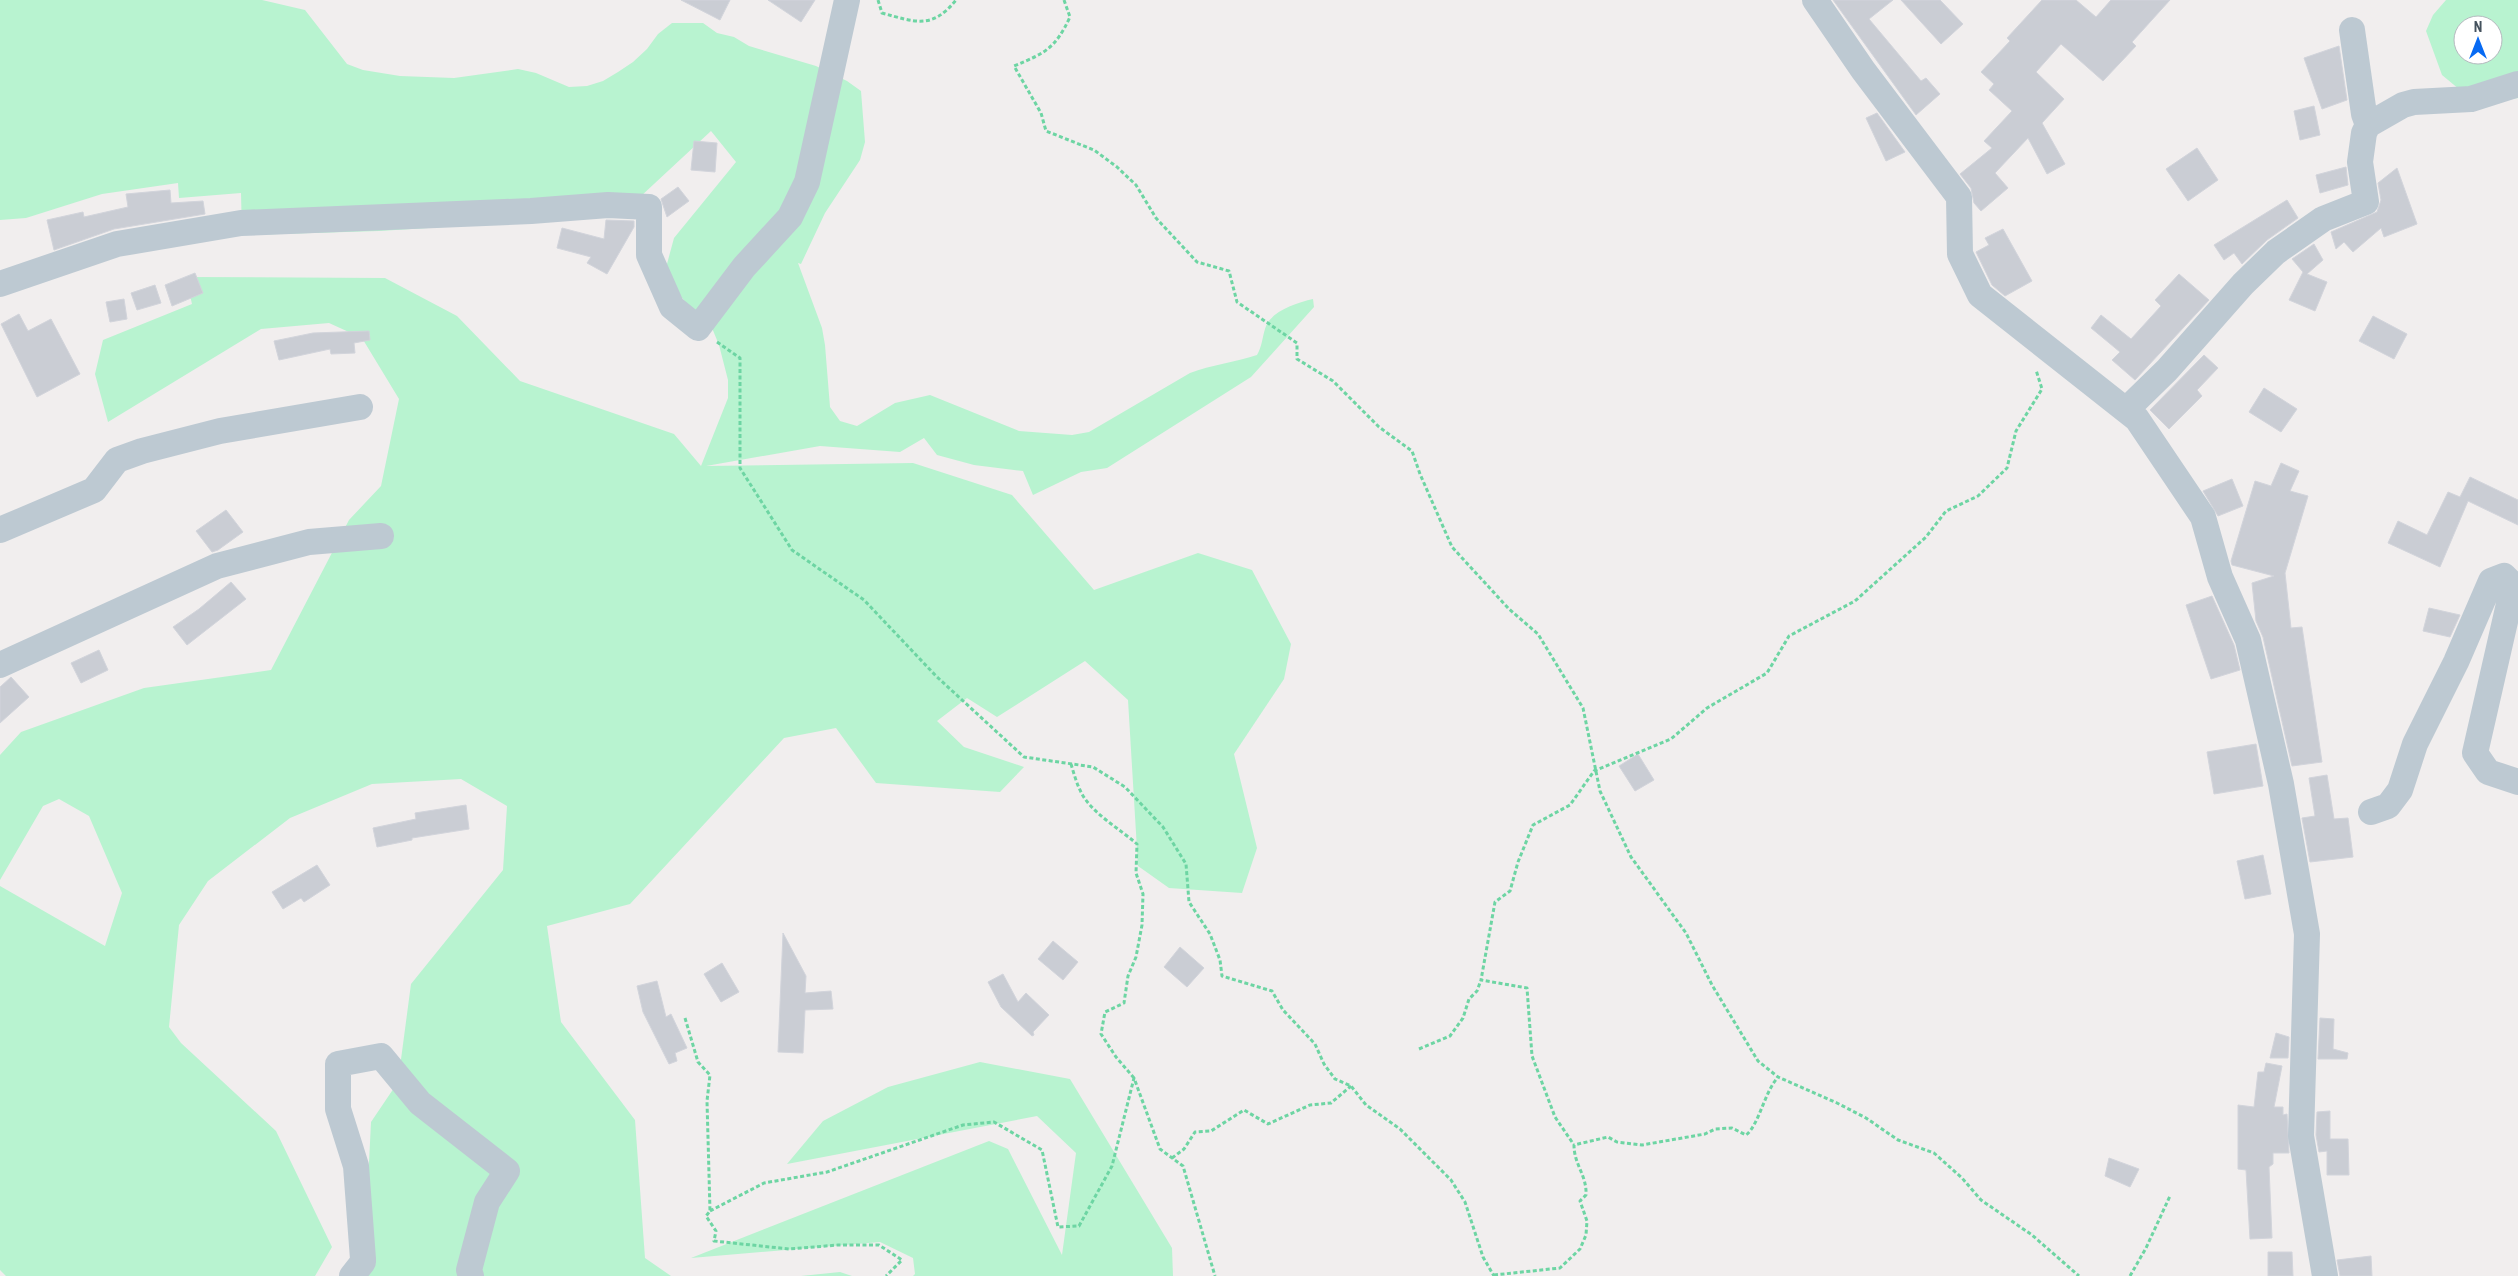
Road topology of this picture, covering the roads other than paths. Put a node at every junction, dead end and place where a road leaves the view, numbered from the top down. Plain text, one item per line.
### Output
1 (847, 0) edge
2 (1815, 0) edge
3 (2352, 30) dead end
4 (2518, 84) edge
5 (2368, 125) junction
6 (0, 284) edge
7 (360, 408) dead end
8 (2126, 410) junction
9 (0, 530) edge
10 (381, 536) dead end
11 (0, 665) edge
12 (2518, 782) edge
13 (2371, 812) dead end
14 (352, 1276) edge
15 (471, 1276) edge
16 (2325, 1276) edge

1 - 6 street
2 - 8 street
3 - 5 street
4 - 5 street
5 - 8 street
7 - 9 street
8 - 16 street
10 - 11 street
12 - 13 street
14 - 15 street

